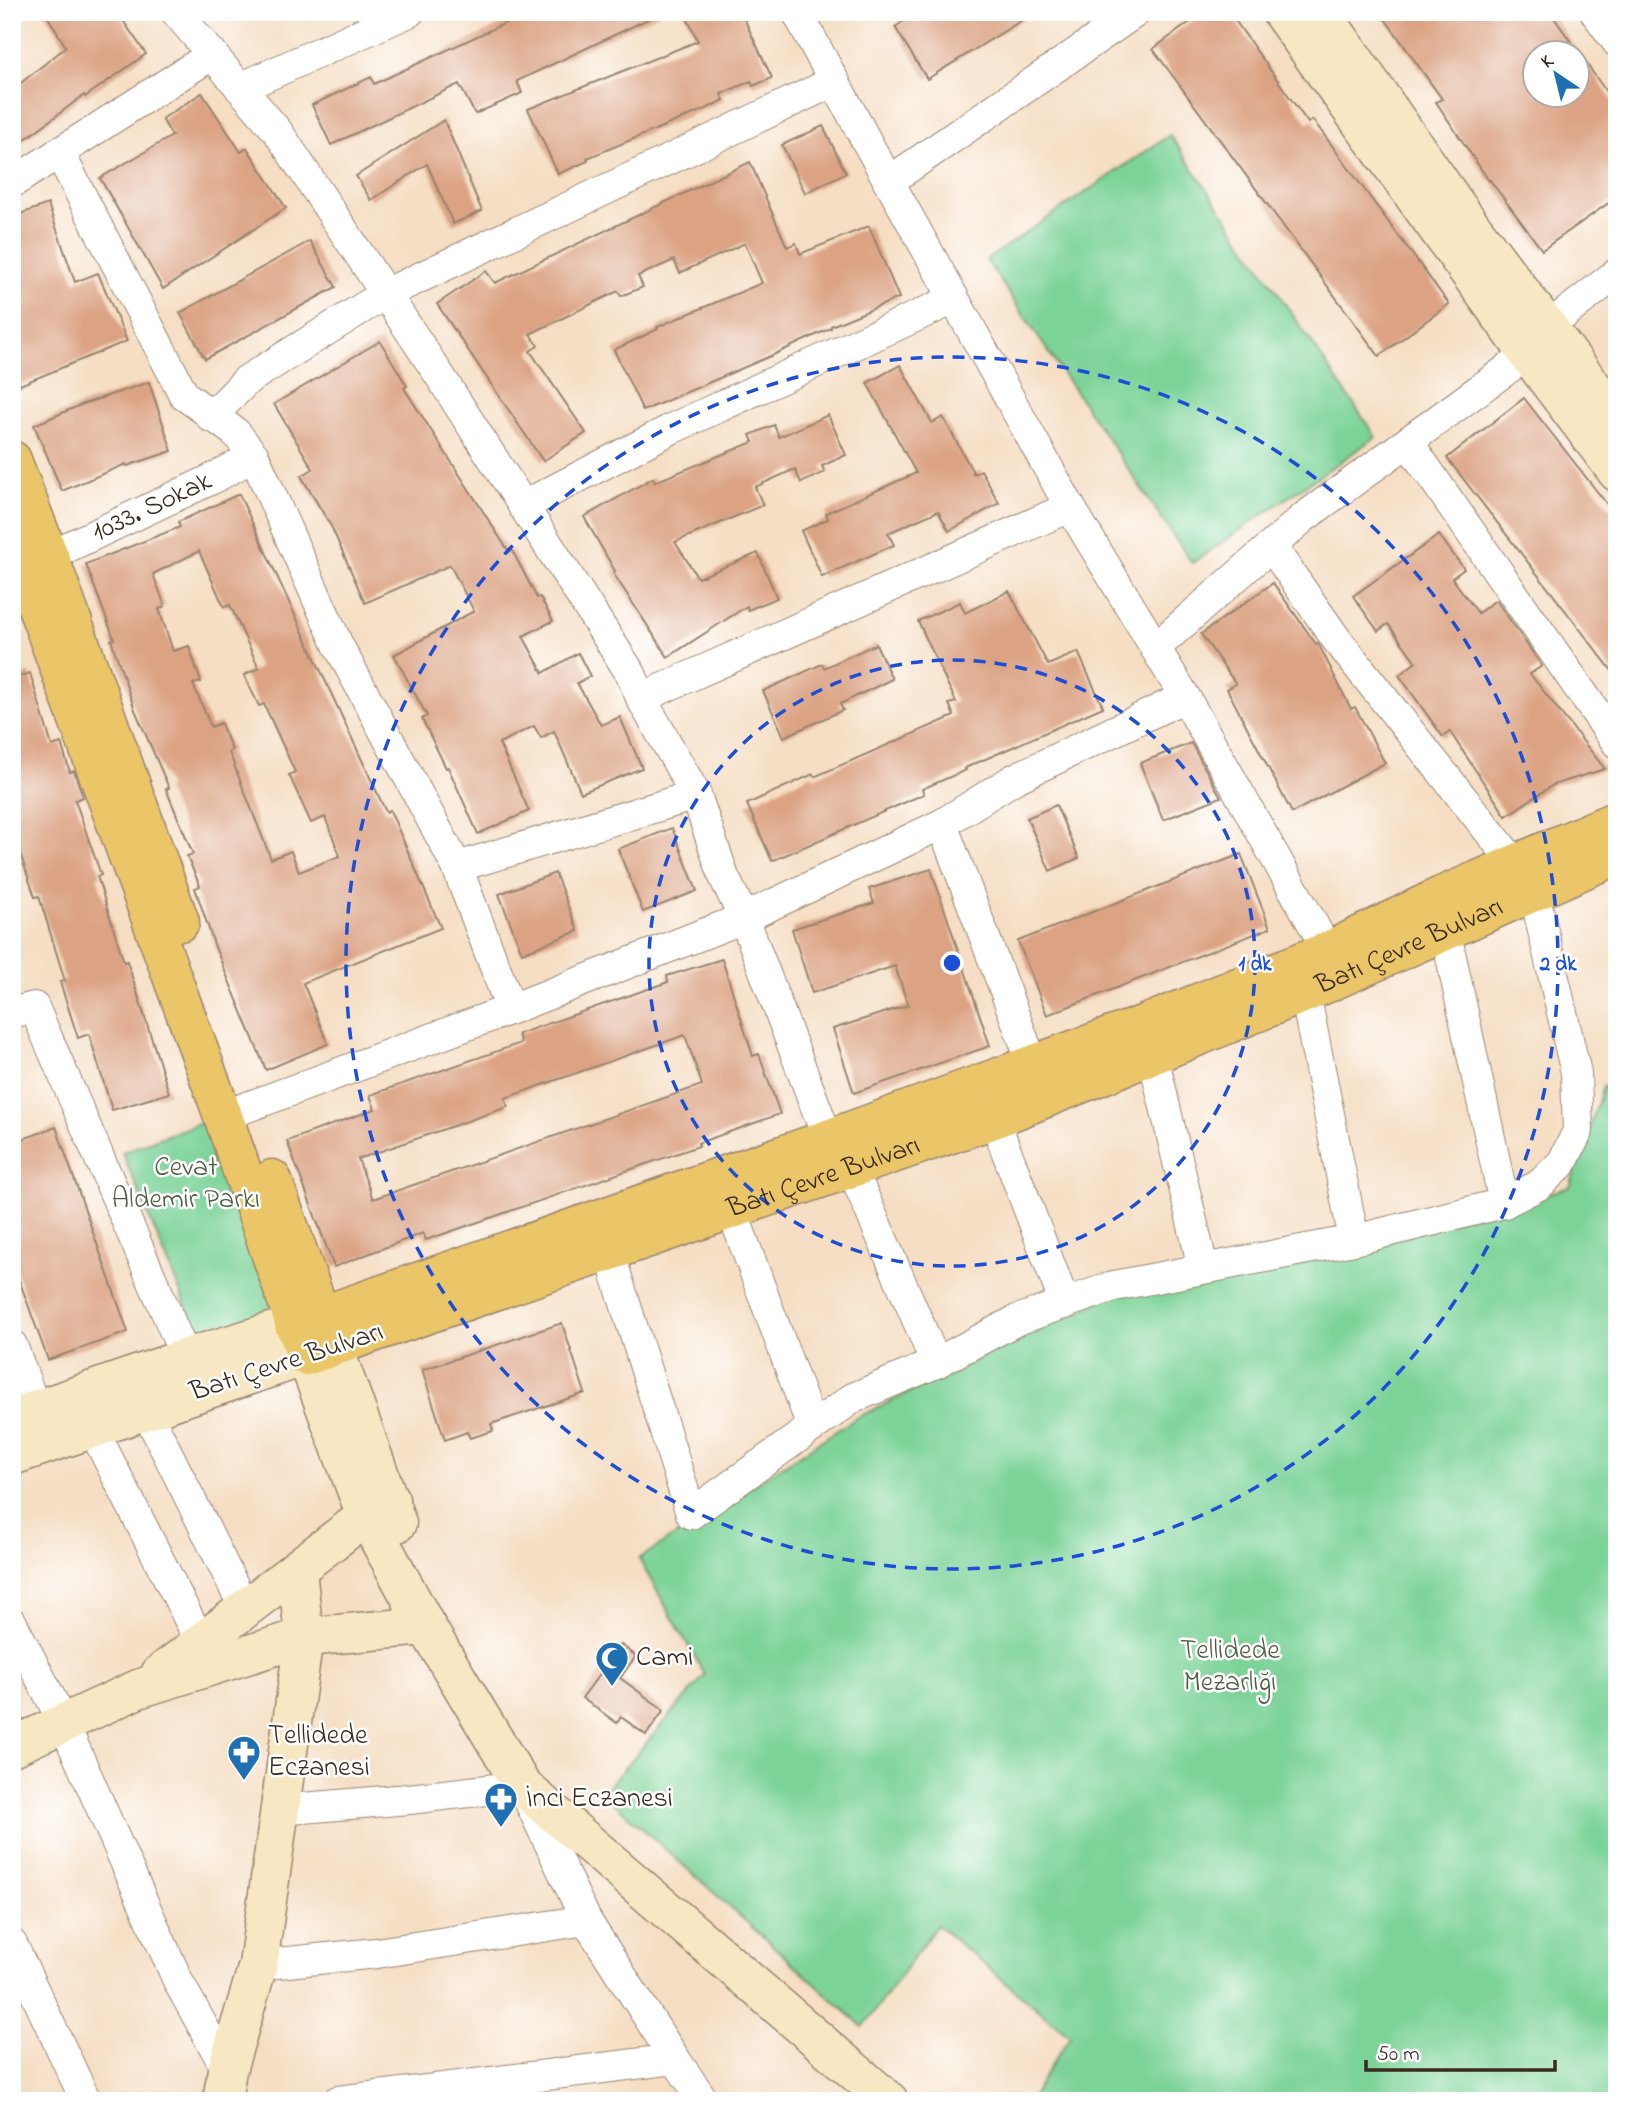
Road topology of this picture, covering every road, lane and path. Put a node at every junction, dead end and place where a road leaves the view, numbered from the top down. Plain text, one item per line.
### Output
1 (176, 12) edge
2 (409, 12) edge
3 (797, 12) edge
4 (1136, 12) edge
5 (1281, 12) edge
6 (1321, 12) edge
7 (1595, 12) edge
8 (1617, 42) edge
9 (213, 54) junction
10 (833, 82) junction
11 (240, 88) junction
12 (59, 152) junction
13 (888, 182) junction
14 (12, 183) edge
15 (1617, 273) edge
16 (385, 294) junction
17 (954, 299) junction
18 (1538, 340) junction
19 (211, 417) junction
20 (1617, 419) edge
21 (1408, 442) junction
22 (254, 456) junction
23 (12, 460) edge
24 (1617, 472) edge
25 (523, 506) junction
26 (1070, 507) junction
27 (1271, 546) junction
28 (24, 559) edge
29 (1155, 648) junction
30 (1185, 697) junction
31 (641, 698) junction
32 (1617, 743) edge
33 (696, 795) junction
34 (1617, 820) edge
35 (942, 824) junction
36 (1617, 855) edge
37 (457, 866) junction
38 (1525, 878) junction
39 (744, 918) junction
40 (1445, 929) junction
41 (1328, 951) junction
42 (1305, 993) junction
43 (511, 1009) junction
44 (12, 1013) edge
45 (1153, 1056) junction
46 (1033, 1065) junction
47 (235, 1111) junction
48 (994, 1119) junction
49 (840, 1153) junction
50 (1504, 1203) junction
51 (732, 1208) junction
52 (1354, 1240) junction
53 (609, 1252) junction
54 (1203, 1268) junction
55 (1065, 1304) junction
56 (313, 1336) junction
57 (12, 1345) edge
58 (186, 1358) junction
59 (936, 1363) junction
60 (146, 1410) junction
61 (24, 1414) edge
62 (812, 1427) junction
63 (93, 1429) junction
64 (12, 1456) edge
65 (378, 1508) junction
66 (297, 1569) junction
67 (245, 1609) junction
68 (12, 1623) edge
69 (426, 1626) junction
70 (304, 1637) junction
71 (201, 1643) junction
72 (138, 1689) junction
73 (63, 1722) junction
74 (12, 1747) edge
75 (522, 1786) junction
76 (279, 1810) junction
77 (586, 1920) junction
78 (12, 1944) edge
79 (258, 1965) junction
80 (675, 2059) junction
81 (225, 2085) edge
82 (692, 2096) edge
83 (86, 2101) edge
84 (338, 2101) edge
85 (889, 2101) edge

1 - 9 street
2 - 11 street
3 - 10 street
4 - 13 street
5 - 18 street
6 - 18 street
7 - 8 street
9 - 11 street
9 - 12 street
10 - 13 street
10 - 16 street
11 - 16 street
12 - 14 street
12 - 19 street
13 - 17 street
15 - 18 street
16 - 19 street
16 - 25 street
17 - 25 street
17 - 26 street
18 - 20 street
18 - 21 street
18 - 24 street
19 - 22 street
21 - 27 street
21 - 32 street
22 - 28 street, 1033. Sokak
22 - 37 street
23 - 28 main road
25 - 31 street
26 - 29 street
26 - 31 street
27 - 29 street
27 - 38 street
28 - 47 main road
29 - 30 street
30 - 35 street
30 - 41 street
31 - 33 street
33 - 37 street
33 - 39 street
34 - 38 main road, Batı Çevre Bulvarı
35 - 39 street
35 - 46 street
36 - 38 main road, Batı Çevre Bulvarı
37 - 43 street
38 - 40 main road, Batı Çevre Bulvarı
38 - 41 main road, Batı Çevre Bulvarı
38 - 50 street
39 - 43 street
39 - 49 street
40 - 42 main road, Batı Çevre Bulvarı
40 - 50 street
41 - 42 street
41 - 46 main road, Batı Çevre Bulvarı
42 - 45 main road, Batı Çevre Bulvarı
42 - 52 street
43 - 47 street
44 - 58 street
45 - 48 main road, Batı Çevre Bulvarı
45 - 54 street
46 - 49 main road, Batı Çevre Bulvarı
47 - 56 main road
48 - 49 main road, Batı Çevre Bulvarı
48 - 55 street
49 - 51 main road, Batı Çevre Bulvarı
49 - 56 main road, Batı Çevre Bulvarı
49 - 59 street
50 - 52 street
51 - 53 main road, Batı Çevre Bulvarı
51 - 62 street
52 - 54 street
53 - 56 main road, Batı Çevre Bulvarı
53 - 62 street
54 - 55 street
55 - 59 street
56 - 58 street, Batı Çevre Bulvarı
56 - 60 street, Batı Çevre Bulvarı
56 - 65 street
57 - 61 street
58 - 61 street, Batı Çevre Bulvarı
59 - 62 street
60 - 63 street, Batı Çevre Bulvarı
60 - 67 street
63 - 64 street, Batı Çevre Bulvarı
63 - 71 street
65 - 66 street
65 - 69 street
66 - 67 street
66 - 70 street
67 - 71 street
68 - 73 street
69 - 70 street
69 - 75 street
70 - 72 street
70 - 76 street
71 - 72 street
72 - 73 street
73 - 74 street
73 - 81 street
75 - 76 street
75 - 77 street
75 - 85 street
76 - 79 street
77 - 79 street
77 - 80 street
78 - 83 street
79 - 81 street
80 - 82 street
80 - 84 street

